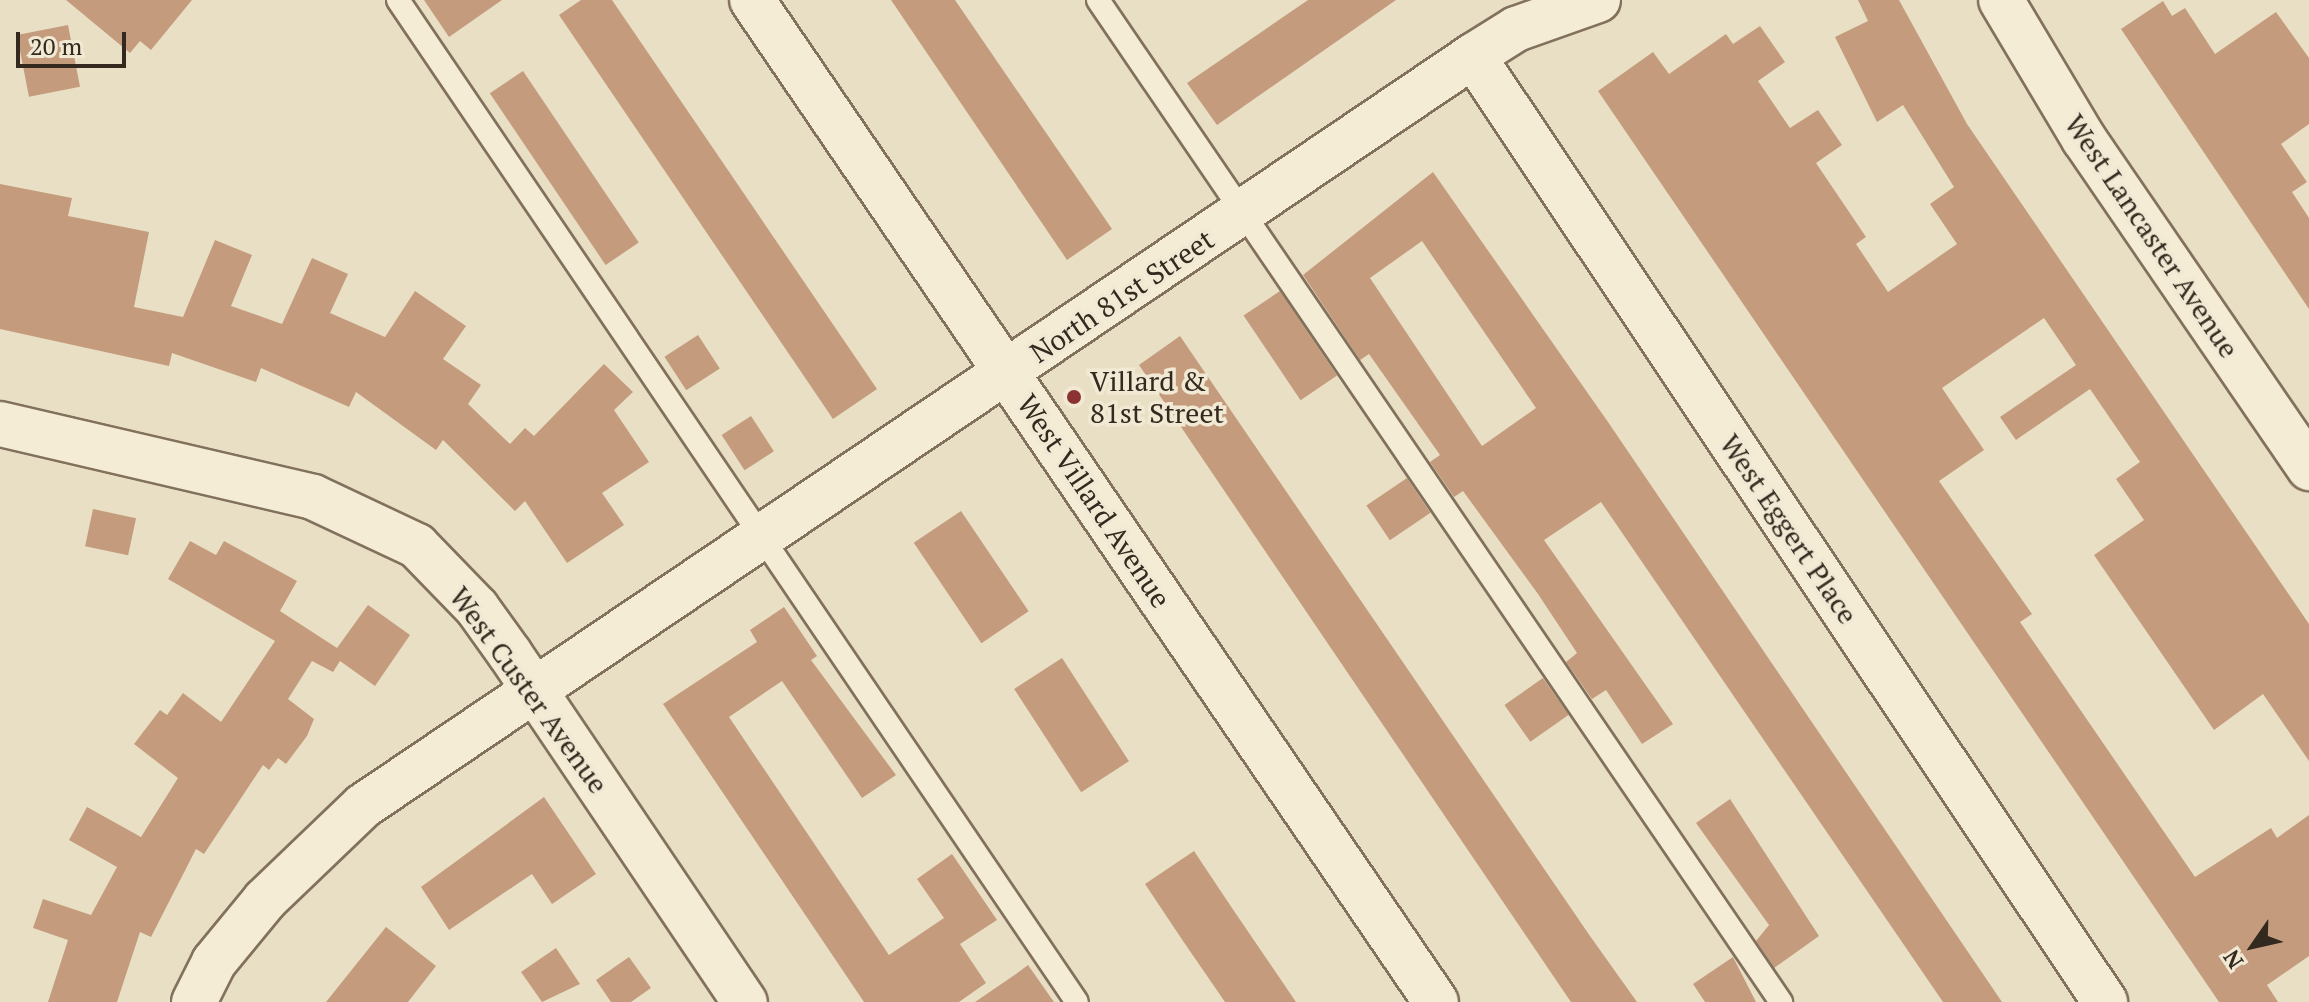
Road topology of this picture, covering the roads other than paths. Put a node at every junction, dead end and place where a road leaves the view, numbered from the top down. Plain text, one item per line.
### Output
1 (398, 0) edge
2 (752, 0) edge
3 (1098, 0) edge
4 (1598, 0) edge
5 (2001, 0) edge
6 (1473, 56) junction
7 (1244, 213) junction
8 (1007, 373) junction
9 (0, 424) edge
10 (2309, 468) edge
11 (761, 539) junction
12 (534, 688) junction
13 (194, 1002) edge
14 (745, 1002) edge
15 (1077, 1002) edge
16 (1436, 1002) edge
17 (1781, 1002) edge
18 (2105, 1002) edge

1 - 11 lane
2 - 8 street, West Villard Avenue
3 - 7 lane
4 - 6 street, North 81st Street
5 - 10 street, West Lancaster Avenue
6 - 7 street, North 81st Street
6 - 18 street, West Eggert Place
7 - 8 street, North 81st Street
7 - 17 lane
8 - 11 street, North 81st Street
8 - 16 street, West Villard Avenue
9 - 12 street, West Custer Avenue
11 - 12 street, North 81st Street
11 - 15 lane
12 - 13 street, North 81st Street
12 - 14 street, West Custer Avenue

